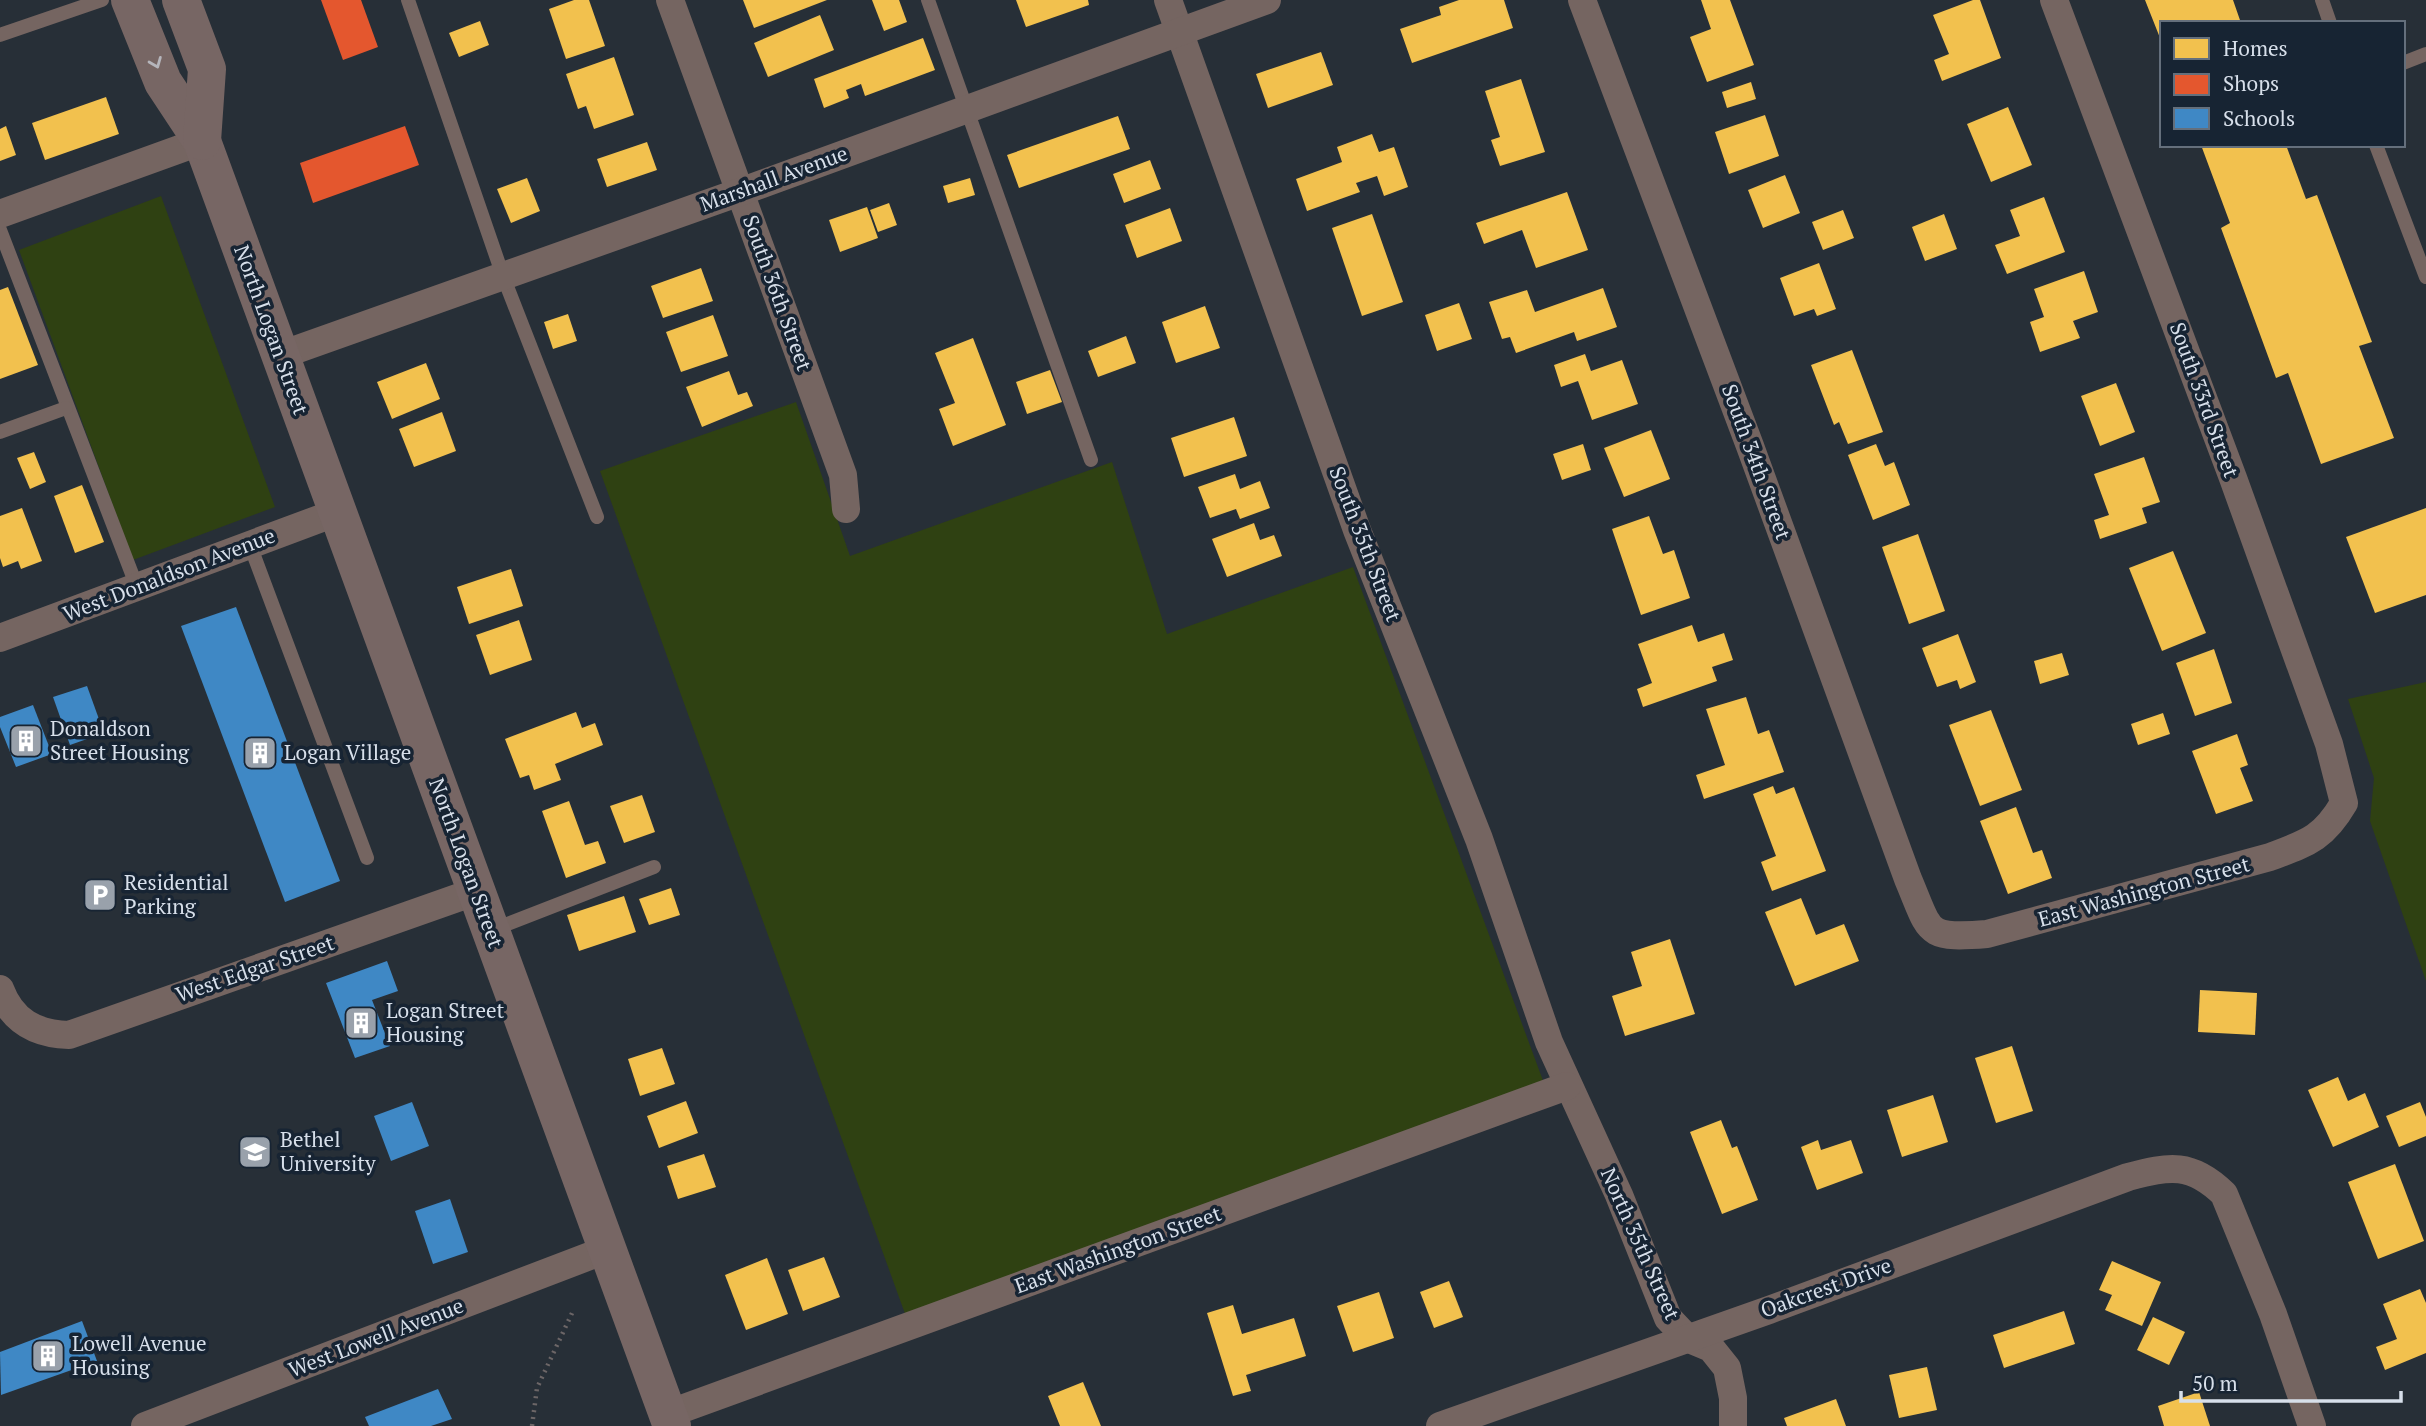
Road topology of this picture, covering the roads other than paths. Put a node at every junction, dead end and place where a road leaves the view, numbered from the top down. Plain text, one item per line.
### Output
1 (102, 0) edge
2 (130, 0) edge
3 (181, 0) edge
4 (408, 0) edge
5 (670, 0) edge
6 (928, 0) edge
7 (1168, 0) edge
8 (1267, 0) edge
9 (1582, 0) edge
10 (2054, 0) edge
11 (2322, 0) edge
12 (2329, 21) edge
13 (1180, 32) junction
14 (0, 35) edge
15 (2426, 54) edge
16 (2405, 61) edge
17 (967, 108) junction
18 (202, 141) junction
19 (2377, 147) edge
20 (740, 192) junction
21 (0, 214) edge
22 (0, 230) edge
23 (503, 276) junction
24 (2426, 277) edge
25 (281, 355) junction
26 (66, 408) junction
27 (0, 432) edge
28 (1091, 460) dead end
29 (846, 509) dead end
30 (338, 512) junction
31 (597, 517) dead end
32 (250, 545) junction
33 (137, 587) junction
34 (0, 638) edge
35 (2344, 803) joint
36 (367, 858) dead end
37 (654, 867) dead end
38 (477, 891) junction
39 (1927, 925) joint
40 (491, 931) junction
41 (0, 989) edge
42 (1567, 1086) junction
43 (608, 1249) junction
44 (1687, 1338) junction
45 (670, 1420) edge
46 (145, 1426) edge
47 (1440, 1426) edge
48 (1733, 1426) edge
49 (2312, 1426) edge

1 - 14 lane
2 -> 18 street, North Logan Street
3 - 18 street, North Logan Street
4 - 23 lane
5 - 20 street, South 36th Street
6 - 17 lane
7 - 13 street, South 35th Street
8 - 13 street, Marshall Avenue
9 - 39 street, South 34th Street
10 - 35 street, South 33rd Street
11 - 12 lane
13 - 17 street, Marshall Avenue
13 - 42 street, South 35th Street
15 - 16 lane
17 - 20 street, Marshall Avenue
17 - 28 lane
18 - 21 street
18 - 25 street, North Logan Street
19 - 24 lane
20 - 23 street, Marshall Avenue
20 - 29 street, South 36th Street
22 - 26 lane
23 - 25 street, Marshall Avenue
23 - 31 lane
25 - 30 street, North Logan Street
26 - 27 lane
26 - 33 lane
30 - 32 street, West Donaldson Avenue
30 - 38 street, North Logan Street
32 - 33 street, West Donaldson Avenue
32 - 36 lane
33 - 34 street, West Donaldson Avenue
35 - 39 street, East Washington Street
37 - 40 lane
38 - 40 street, North Logan Street
38 - 41 street, West Edgar Street
40 - 43 street, North Logan Street
42 - 44 street, North 35th Street
42 - 45 street, East Washington Street
43 - 45 street, North Logan Street
43 - 46 street, West Lowell Avenue
44 - 47 street, Oakcrest Drive
44 - 48 street, North 35th Street
44 - 49 street, Oakcrest Drive

